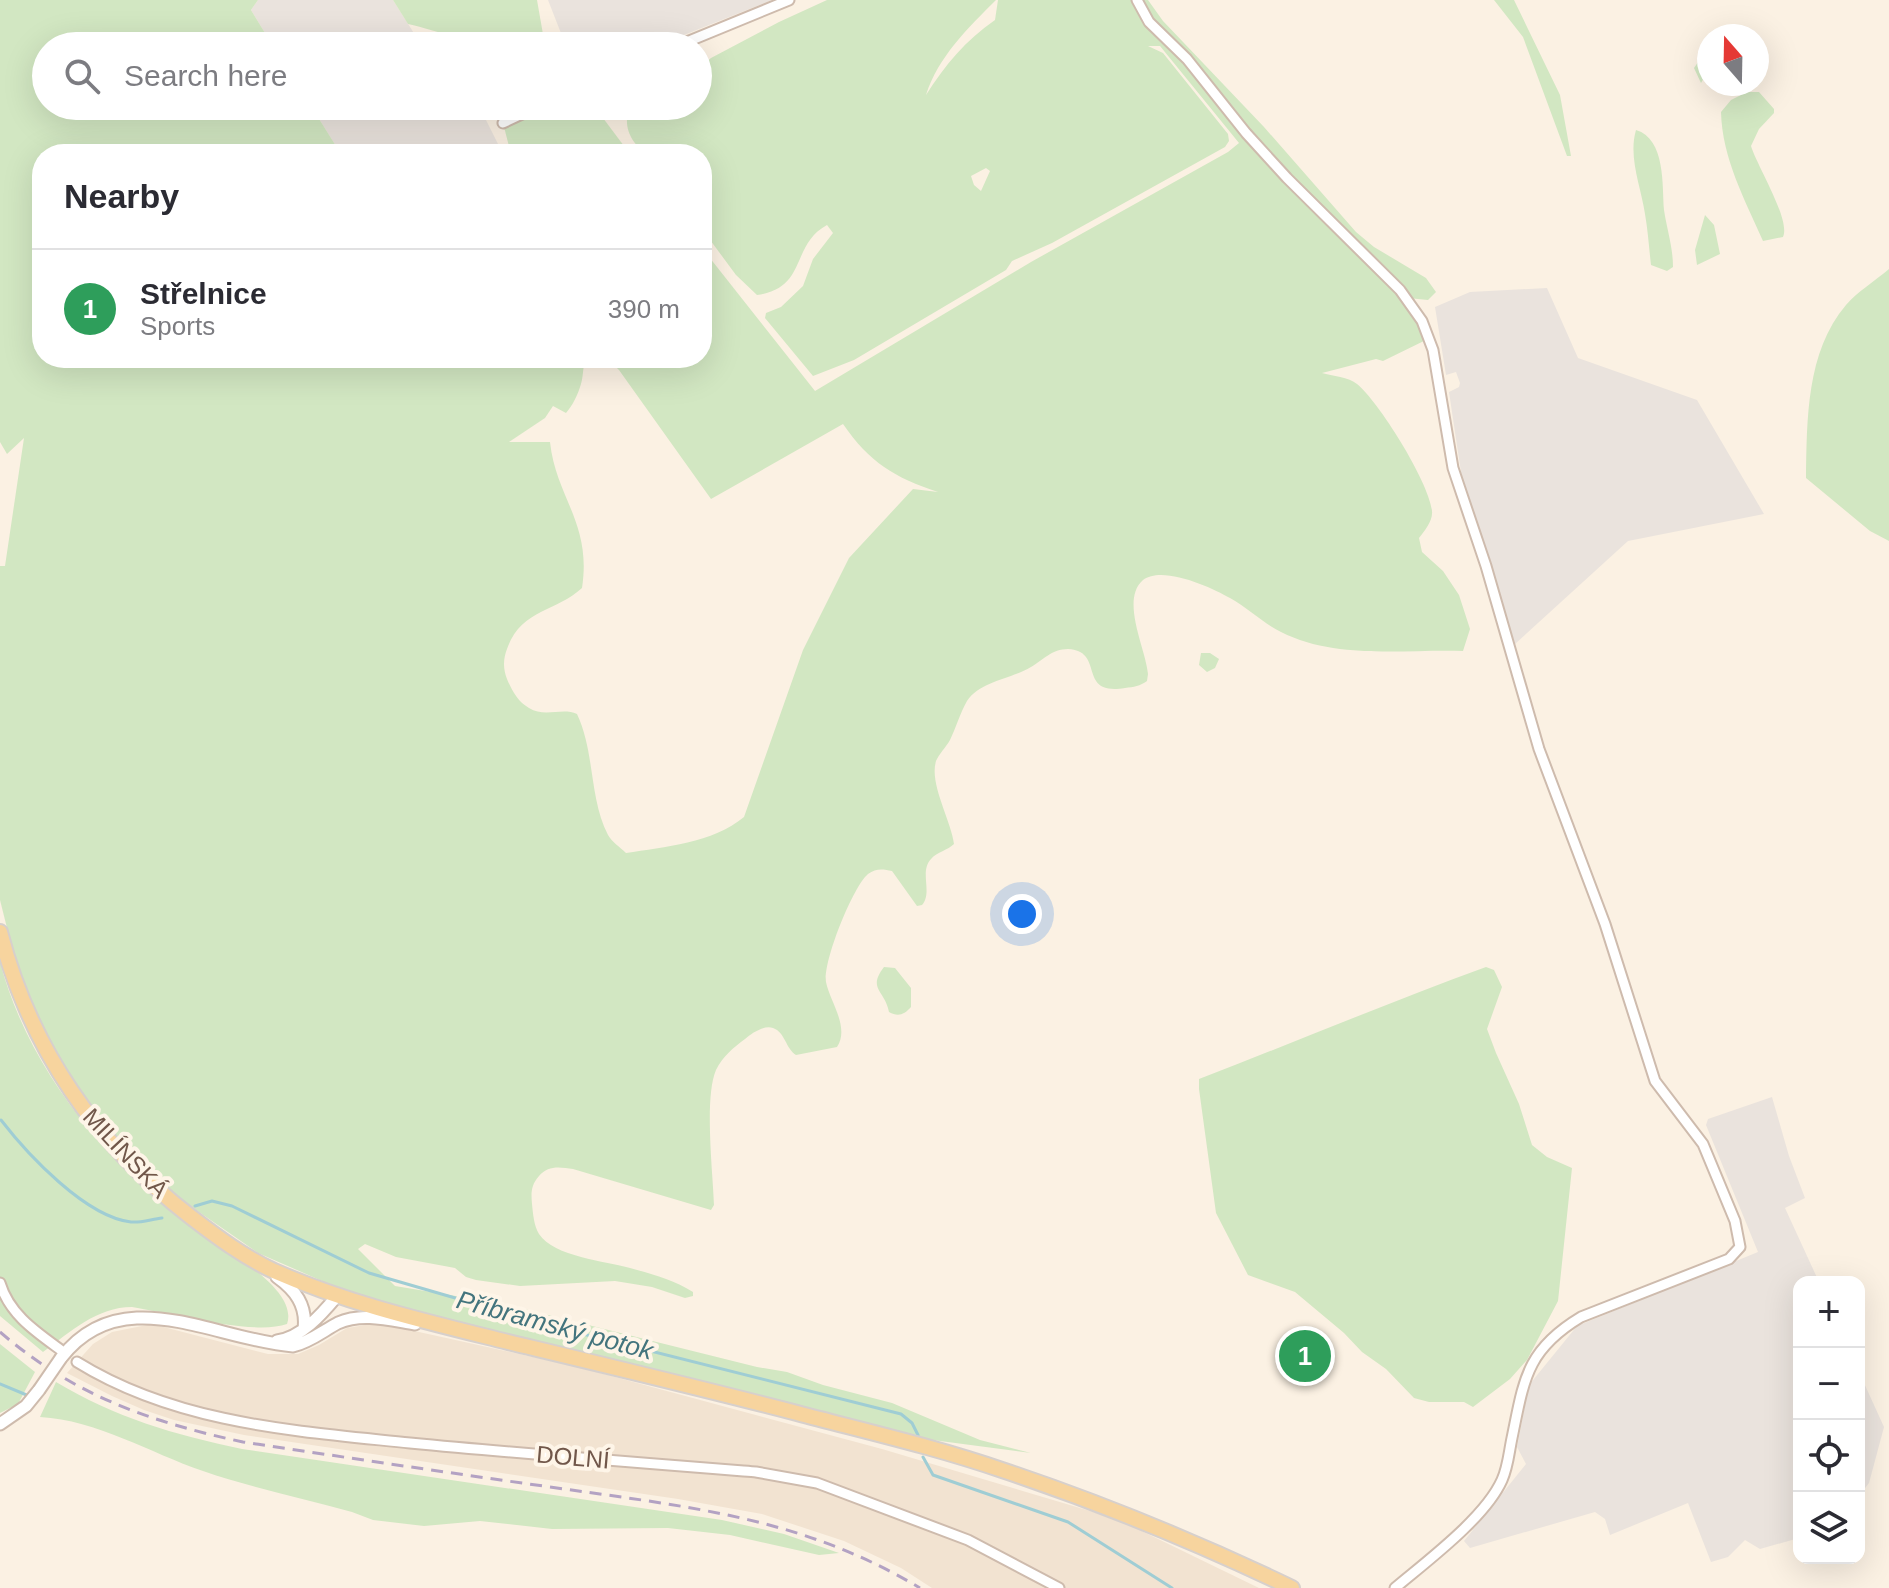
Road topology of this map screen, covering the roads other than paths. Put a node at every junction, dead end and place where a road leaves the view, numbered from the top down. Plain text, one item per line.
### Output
1 (789, 0) edge
2 (1137, 0) edge
3 (711, 32) edge
4 (509, 120) edge
5 (503, 123) dead end
6 (0, 932) edge
7 (254, 1260) junction
8 (0, 1283) edge
9 (337, 1296) junction
10 (435, 1324) junction
11 (304, 1329) junction
12 (322, 1333) junction
13 (264, 1341) junction
14 (63, 1356) junction
15 (77, 1362) dead end
16 (0, 1424) edge
17 (1059, 1588) edge
18 (1292, 1588) edge
19 (1395, 1588) edge

1 - 3 street
2 - 19 street
4 - 5 street
6 - 7 main road, MILÍNSKÁ
7 - 9 main road, MILÍNSKÁ
7 - 11 street
8 - 14 street
9 - 10 main road, MILÍNSKÁ
9 - 11 street
9 - 12 street
10 - 12 street
10 - 18 main road, MILÍNSKÁ
11 - 13 street
12 - 13 street
13 - 14 street
14 - 16 street, bridge
15 - 17 street, DOLNÍ

